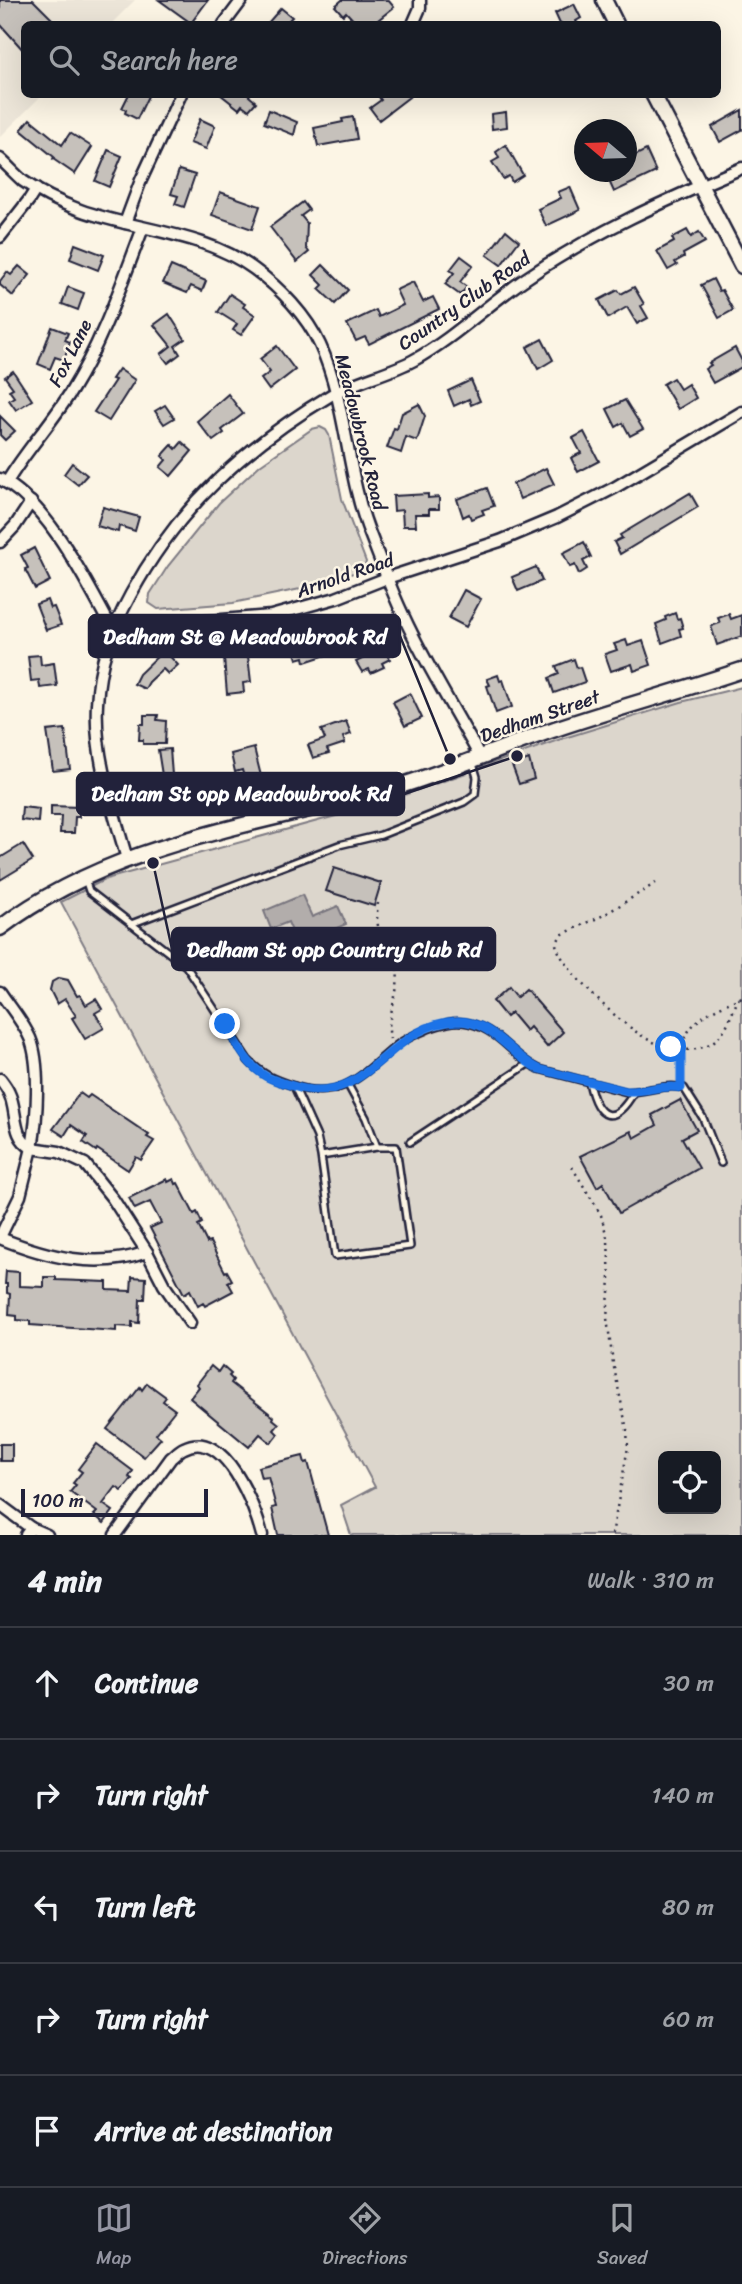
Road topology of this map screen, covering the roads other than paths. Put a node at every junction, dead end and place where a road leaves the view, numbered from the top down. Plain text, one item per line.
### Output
1 (242, 0) edge
2 (420, 0) edge
3 (604, 0) edge
4 (226, 21) edge
5 (414, 21) edge
6 (614, 21) edge
7 (179, 98) edge
8 (655, 98) edge
9 (0, 159) edge
10 (742, 168) edge
11 (701, 185) junction
12 (36, 189) junction
13 (125, 222) junction
14 (143, 228) junction
15 (0, 237) edge
16 (742, 266) edge
17 (335, 393) junction
18 (742, 412) edge
19 (3, 481) edge
20 (31, 502) junction
21 (0, 542) edge
22 (387, 578) junction
23 (112, 629) junction
24 (742, 670) edge
25 (476, 758) junction
26 (127, 859) junction
27 (84, 877) junction
28 (131, 924) junction
29 (0, 928) edge
30 (0, 992) edge
31 (528, 1064) junction
32 (0, 1079) edge
33 (589, 1083) junction
34 (294, 1086) junction
35 (348, 1086) junction
36 (634, 1092) junction
37 (410, 1142) dead end
38 (377, 1147) junction
39 (32, 1148) junction
40 (321, 1156) junction
41 (721, 1163) dead end
42 (0, 1238) edge
43 (147, 1252) junction
44 (190, 1323) dead end
45 (0, 1505) edge
46 (28, 1531) edge
47 (47, 1535) edge
48 (115, 1535) edge
49 (262, 1535) edge

1 - 4 street
2 - 5 street
3 - 6 main road
7 - 13 street
8 - 11 main road
9 - 12 street, Meadowbrook Road
10 - 11 street, Country Club Road
11 - 16 main road
11 - 17 street, Country Club Road
12 - 13 street, Meadowbrook Road
12 - 15 street
13 - 14 street, Meadowbrook Road
14 - 17 street, Meadowbrook Road
14 - 19 street, Fox Lane
17 - 22 street, Meadowbrook Road
17 - 23 street, Country Club Road
18 - 22 street, Arnold Road
19 - 20 street
20 - 21 street
20 - 23 street
22 - 23 street, Arnold Road
22 - 25 street, Meadowbrook Road
23 - 26 street, Country Club Road
24 - 25 main road, Dedham Street
25 - 26 main road, Dedham Street
25 - 28 lane
26 - 27 main road, Dedham Street
27 - 28 lane
27 - 29 main road, Dedham Street
28 - 34 lane
30 - 39 street
31 - 33 lane
31 - 35 lane
31 - 37 lane
32 - 39 street
33 - 36 lane
33 - 36 lane
34 - 35 lane
34 - 40 lane
35 - 38 lane
36 - 41 lane
38 - 40 lane
38 - 40 lane
39 - 42 street
39 - 43 street
42 - 43 street
43 - 44 street
45 - 46 street
46 - 47 street
48 - 49 street

